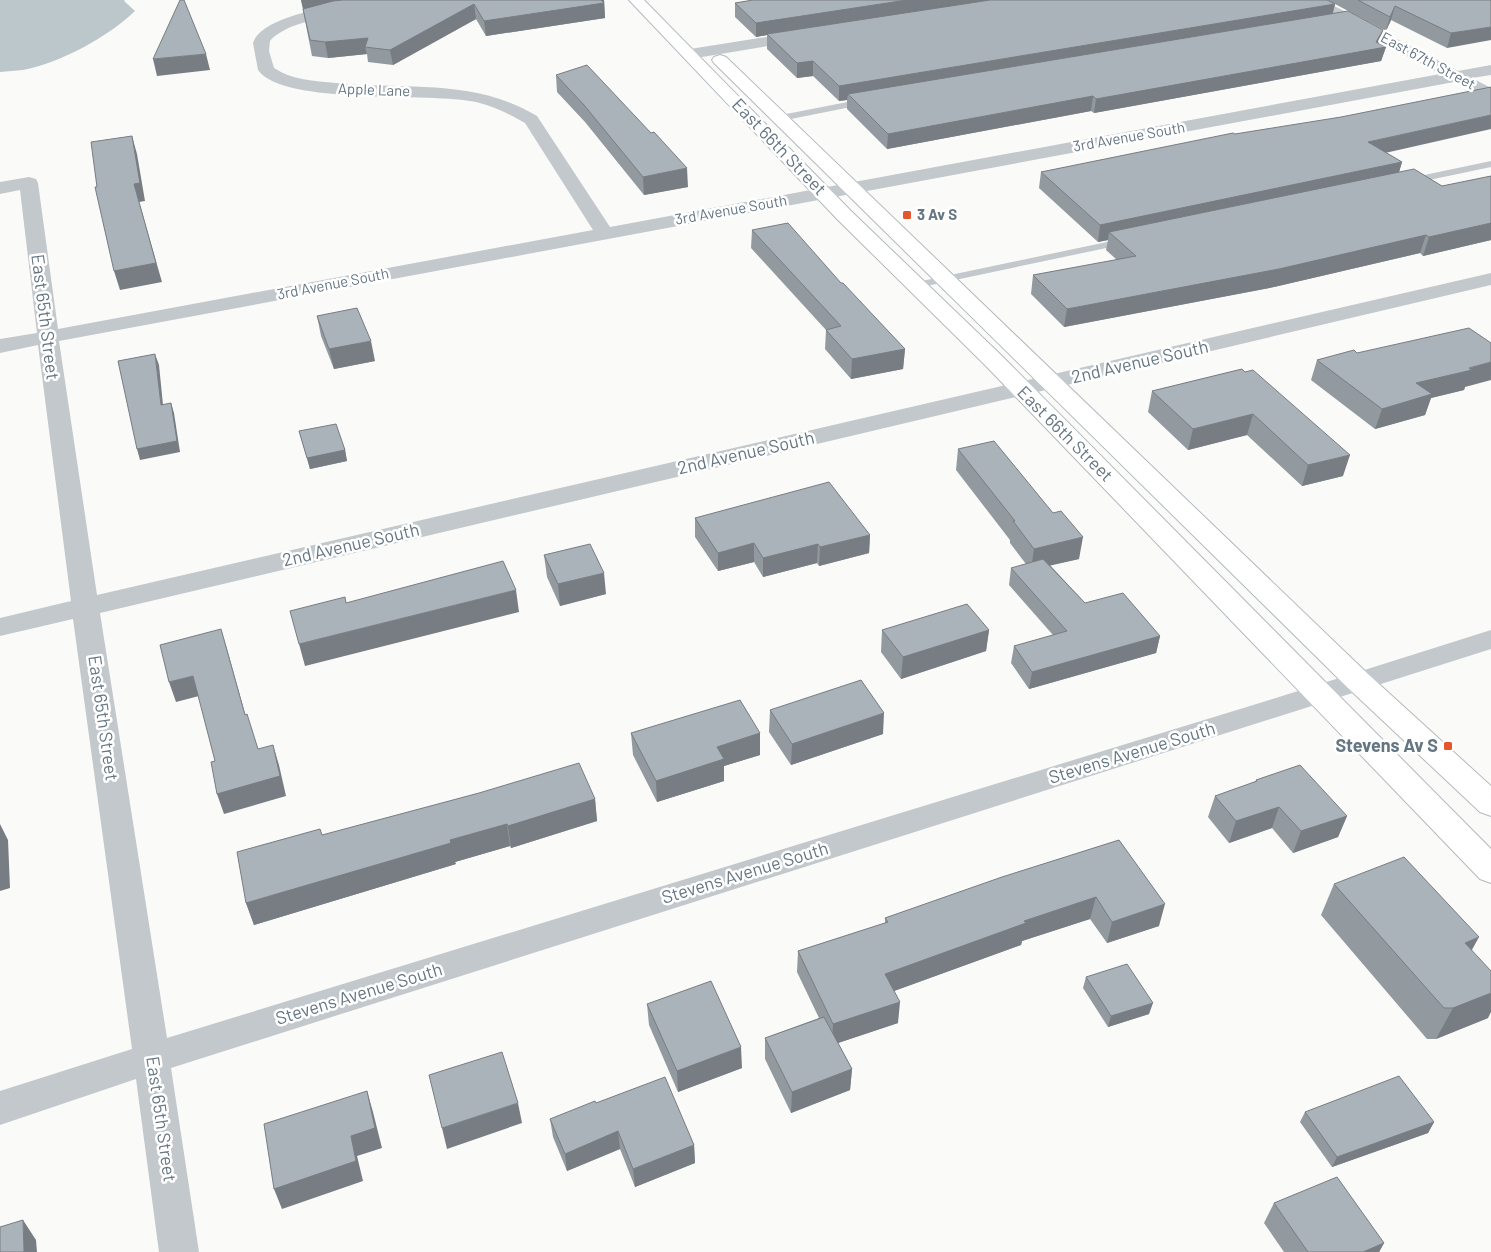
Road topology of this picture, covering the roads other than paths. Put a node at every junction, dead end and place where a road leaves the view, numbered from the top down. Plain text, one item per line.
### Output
1 (410, 0) edge
2 (636, 0) edge
3 (1312, 0) edge
4 (1350, 20) junction
5 (1331, 23) edge
6 (818, 34) edge
7 (694, 46) junction
8 (712, 50) junction
9 (1491, 70) edge
10 (1456, 76) junction
11 (1491, 95) edge
12 (877, 100) edge
13 (781, 118) junction
14 (1491, 164) edge
15 (1394, 185) edge
16 (0, 188) edge
17 (853, 188) junction
18 (824, 193) junction
19 (605, 234) junction
20 (1134, 240) edge
21 (946, 279) junction
22 (1491, 280) edge
23 (917, 285) junction
24 (47, 338) junction
25 (0, 346) edge
26 (1052, 383) junction
27 (1020, 390) junction
28 (86, 607) junction
29 (0, 627) edge
30 (1491, 639) edge
31 (1358, 681) junction
32 (1320, 694) junction
33 (1491, 804) edge
34 (1491, 870) edge
35 (153, 1058) junction
36 (0, 1108) edge
37 (179, 1252) edge

1 - 19 street, Apple Lane
2 - 7 main road, East 66th Street
3 - 4 street, East 67th Street
4 - 5 lane
4 - 10 street, East 67th Street
6 - 8 street
7 - 8 main road, East 66th Street
7 - 18 main road, East 66th Street
8 - 13 main road, East 66th Street
9 - 10 street, 3rd Avenue South
10 - 11 street, East 67th Street
10 - 17 street, 3rd Avenue South
12 - 13 lane
13 - 17 main road, East 66th Street
14 - 15 lane
16 - 24 street, East 65th Street
17 - 18 street, 3rd Avenue South
17 - 21 main road, East 66th Street
18 - 19 street, 3rd Avenue South
18 - 23 main road, East 66th Street
19 - 24 street, 3rd Avenue South
20 - 21 lane
21 - 23 lane
21 - 26 main road, East 66th Street
22 - 26 street, 2nd Avenue South
23 - 27 main road, East 66th Street
24 - 25 street, 3rd Avenue South
24 - 28 street, East 65th Street
26 - 27 street, 2nd Avenue South
26 - 31 main road, East 66th Street
27 - 28 street, 2nd Avenue South
27 - 32 main road, East 66th Street
28 - 29 street, 2nd Avenue South
28 - 35 street, East 65th Street
30 - 31 street, Stevens Avenue South
31 - 32 street, Stevens Avenue South
31 - 33 main road, East 66th Street
32 - 34 main road, East 66th Street
32 - 35 street, Stevens Avenue South
35 - 36 street, Stevens Avenue South
35 - 37 street, East 65th Street

